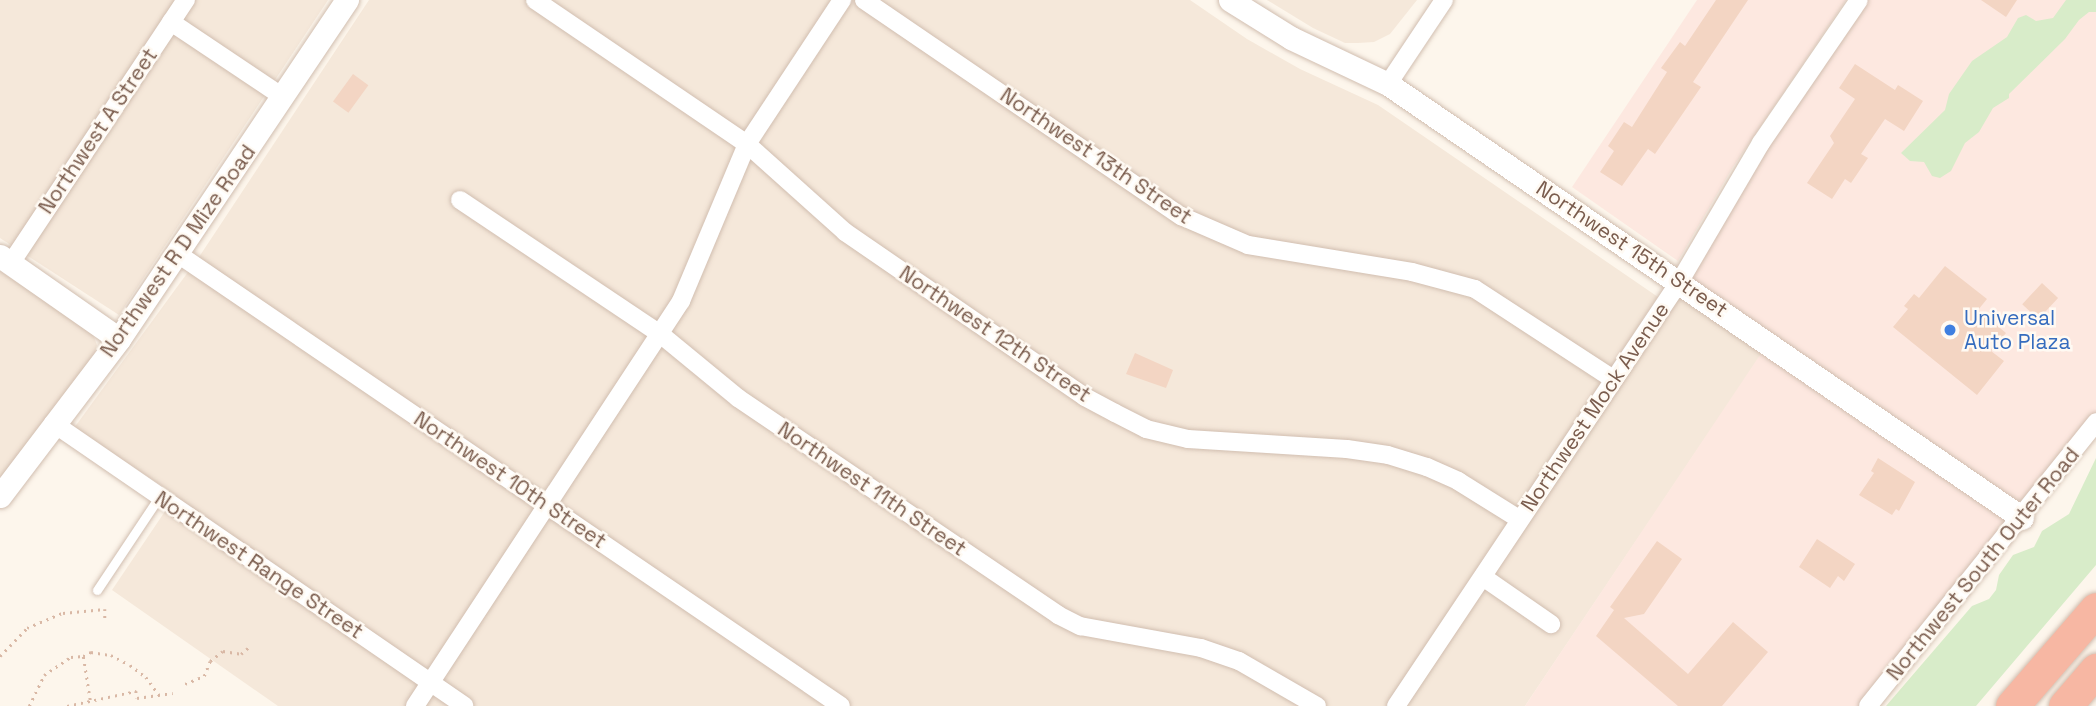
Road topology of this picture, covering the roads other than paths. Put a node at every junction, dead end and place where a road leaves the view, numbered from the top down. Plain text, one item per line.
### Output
1 (186, 0) edge
2 (347, 0) edge
3 (535, 0) edge
4 (842, 0) edge
5 (864, 0) edge
6 (1230, 0) edge
7 (1444, 0) edge
8 (1859, 0) edge
9 (171, 22) junction
10 (1388, 84) junction
11 (283, 97) junction
12 (747, 144) junction
13 (460, 200) dead end
14 (178, 254) junction
15 (6, 259) edge
16 (1680, 281) junction
17 (659, 333) junction
18 (119, 339) junction
19 (1613, 379) junction
20 (2096, 422) edge
21 (53, 424) junction
22 (0, 496) edge
23 (159, 497) junction
24 (547, 506) junction
25 (2022, 518) junction
26 (1519, 519) junction
27 (1483, 577) junction
28 (97, 590) dead end
29 (2096, 609) edge
30 (1551, 624) dead end
31 (2096, 670) edge
32 (431, 682) junction
33 (415, 706) edge
34 (464, 706) edge
35 (841, 706) edge
36 (1317, 706) edge
37 (1395, 706) edge
38 (1868, 706) edge
39 (2012, 706) edge
40 (2065, 706) edge

1 - 9 street, Northwest A Street
2 - 11 street, Northwest R D Mize Road
3 - 12 street, Northwest 12th Street
4 - 12 street
5 - 19 street, Northwest 13th Street
6 - 10 street, Northwest 15th Street
7 - 10 street
8 - 16 street, Northwest Mock Avenue
9 - 11 street
9 - 15 street, Northwest A Street
10 - 16 street, Northwest 15th Street
11 - 14 street, Northwest R D Mize Road
12 - 17 street
12 - 26 street, Northwest 12th Street
13 - 17 street, Northwest 11th Street
14 - 18 street, Northwest R D Mize Road
14 - 24 street, Northwest 10th Street
15 - 18 street
16 - 19 street, Northwest Mock Avenue
16 - 25 street, Northwest 15th Street
17 - 24 street
17 - 36 street, Northwest 11th Street
18 - 21 street, Northwest R D Mize Road
19 - 26 street, Northwest Mock Avenue
20 - 25 street, Northwest South Outer Road
21 - 22 street, Northwest R D Mize Road
21 - 23 street, Northwest Range Street
23 - 28 lane
23 - 32 street, Northwest Range Street
24 - 32 street
24 - 35 street, Northwest 10th Street
25 - 38 street, Northwest South Outer Road
26 - 27 street, Northwest Mock Avenue
27 - 30 street
27 - 37 street, Northwest Mock Avenue
29 - 39 highway
31 - 40 highway
32 - 33 street
32 - 34 street, Northwest Range Street

